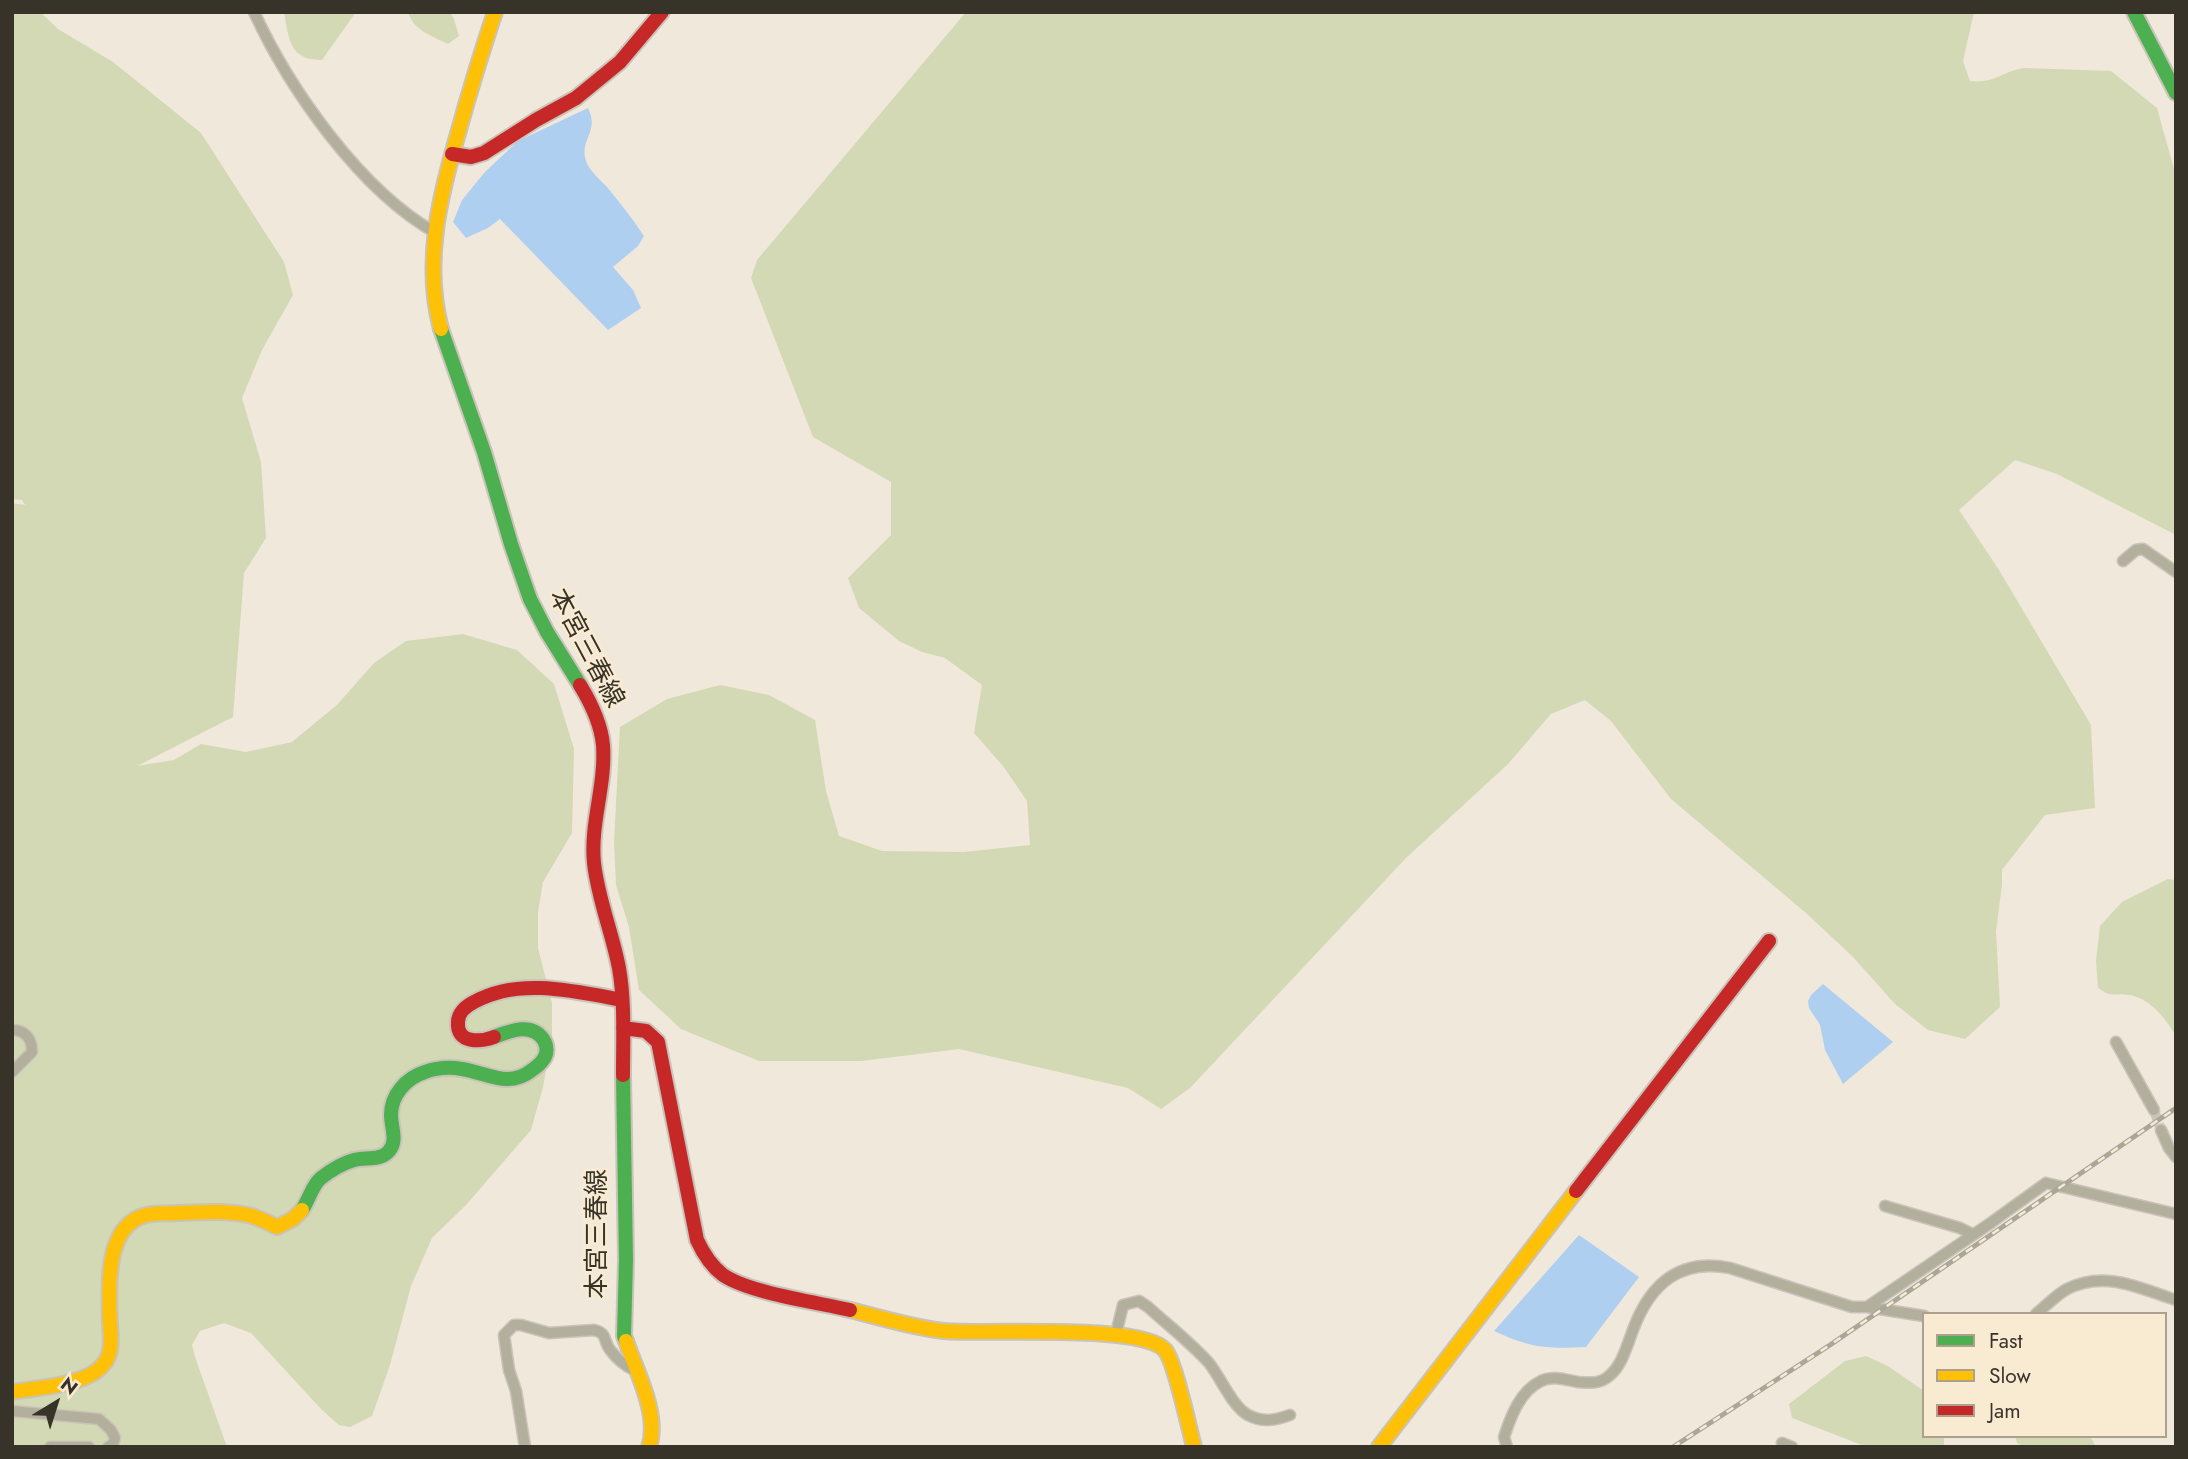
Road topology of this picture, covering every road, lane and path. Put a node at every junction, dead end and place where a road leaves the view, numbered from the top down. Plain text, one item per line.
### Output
1 (254, 12) edge
2 (495, 12) edge
3 (662, 12) edge
4 (2134, 12) edge
5 (2176, 93) edge
6 (452, 154) junction
7 (436, 233) junction
8 (2123, 561) dead end
9 (2176, 572) edge
10 (1769, 941) dead end
11 (622, 1000) junction
12 (623, 1028) junction
13 (12, 1030) edge
14 (2116, 1042) dead end
15 (12, 1072) edge
16 (2154, 1110) tunnel mouth
17 (2161, 1130) tunnel mouth
18 (2176, 1157) edge
19 (1885, 1206) dead end
20 (2176, 1214) edge
21 (1972, 1234) junction
22 (2176, 1300) edge
23 (1867, 1307) junction
24 (2039, 1312) edge
25 (1922, 1316) edge
26 (1116, 1334) junction
27 (635, 1370) junction
28 (12, 1392) edge
29 (12, 1411) edge
30 (1290, 1415) dead end
31 (50, 1447) edge
32 (89, 1447) edge
33 (108, 1447) edge
34 (525, 1447) edge
35 (649, 1447) edge
36 (1194, 1447) edge
37 (1380, 1447) edge
38 (1507, 1447) edge

1 - 7 street
2 - 6 street, 本宮三春線
3 - 6 street
4 - 5 street
6 - 7 street, 本宮三春線
7 - 11 street, 本宮三春線
8 - 9 street
10 - 37 street
11 - 12 street, 本宮三春線
11 - 28 street
12 - 26 street
12 - 27 street, 本宮三春線
13 - 15 street
14 - 16 street
17 - 18 street
19 - 21 street
20 - 21 street
21 - 23 street
22 - 24 street
23 - 25 street
23 - 38 street
26 - 30 street
26 - 36 street
27 - 34 street
27 - 35 street, 本宮三春線
29 - 33 street
31 - 32 street

